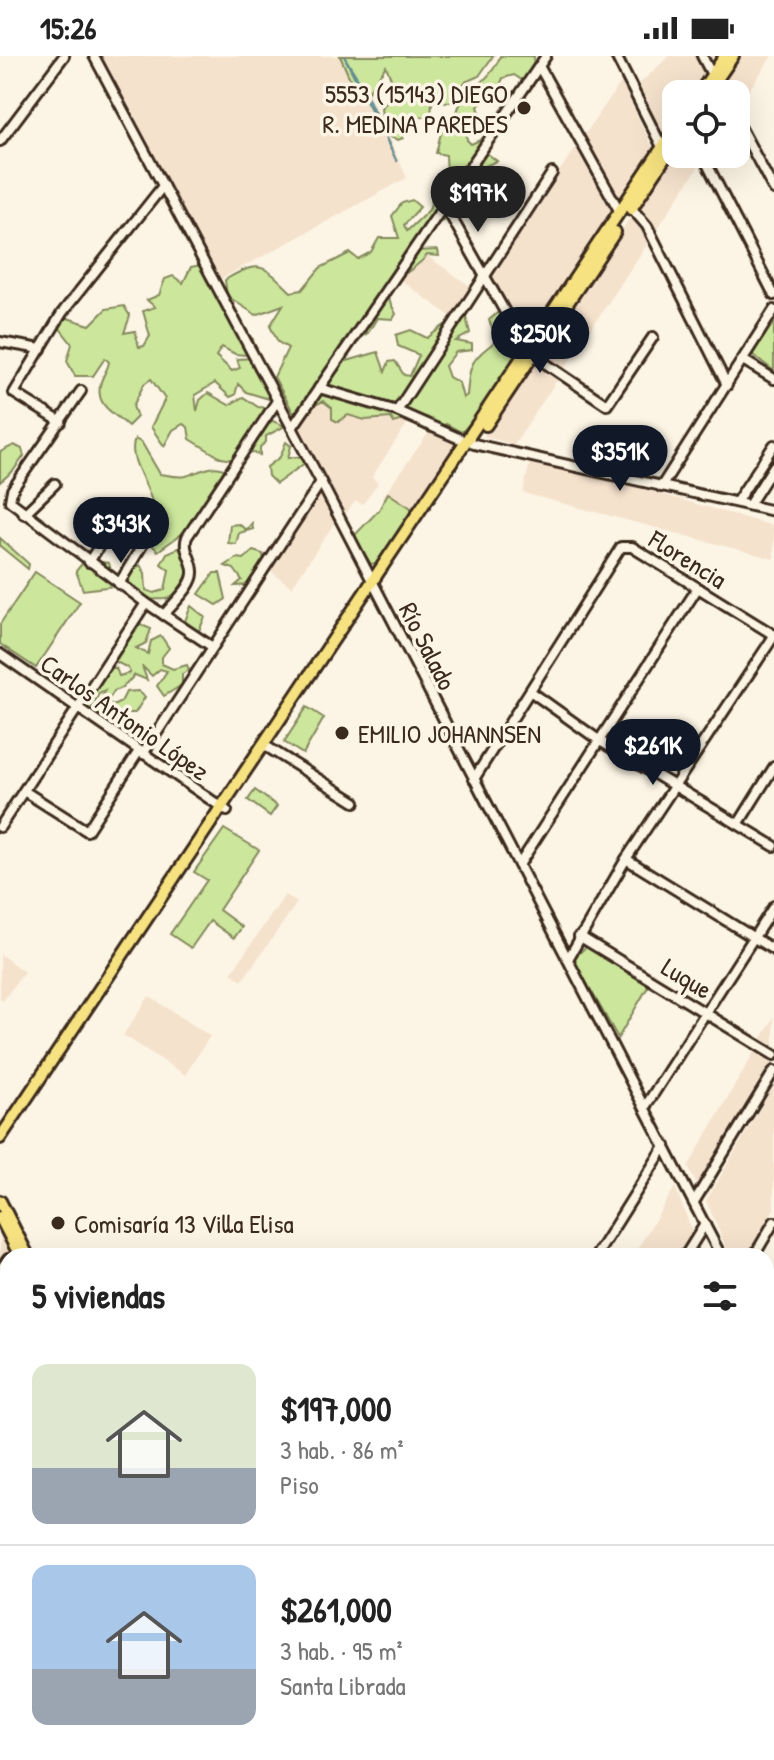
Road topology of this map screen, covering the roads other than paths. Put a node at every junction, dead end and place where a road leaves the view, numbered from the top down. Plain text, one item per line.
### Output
1 (64, 56) edge
2 (94, 56) edge
3 (546, 56) edge
4 (616, 56) edge
5 (702, 56) edge
6 (725, 56) edge
7 (733, 56) edge
8 (539, 66) junction
9 (714, 78) junction
10 (0, 141) edge
11 (750, 145) edge
12 (662, 147) joint
13 (662, 160) edge
14 (709, 168) edge
15 (552, 173) dead end
16 (163, 186) junction
17 (774, 190) edge
18 (444, 204) junction
19 (627, 207) junction
20 (484, 279) junction
21 (774, 295) edge
22 (774, 310) edge
23 (653, 337) dead end
24 (0, 342) edge
25 (41, 349) junction
26 (530, 353) junction
27 (743, 360) junction
28 (774, 379) edge
29 (727, 385) junction
30 (319, 388) junction
31 (81, 391) dead end
32 (277, 401) junction
33 (397, 411) junction
34 (61, 422) junction
35 (292, 428) junction
36 (471, 443) junction
37 (774, 445) edge
38 (774, 466) edge
39 (321, 482) junction
40 (55, 484) dead end
41 (661, 487) junction
42 (737, 501) junction
43 (749, 505) junction
44 (121, 511) dead end
45 (774, 511) edge
46 (24, 514) junction
47 (150, 532) dead end
48 (89, 562) junction
49 (119, 584) junction
50 (375, 587) junction
51 (697, 589) junction
52 (146, 603) junction
53 (164, 615) junction
54 (774, 636) edge
55 (211, 646) junction
56 (0, 654) edge
57 (530, 691) junction
58 (78, 709) junction
59 (600, 741) junction
60 (267, 747) junction
61 (141, 753) junction
62 (774, 767) edge
63 (474, 779) junction
64 (674, 785) junction
65 (24, 791) junction
66 (355, 802) dead end
67 (224, 810) junction
68 (739, 823) junction
69 (0, 827) edge
70 (774, 846) edge
71 (626, 859) junction
72 (519, 865) junction
73 (171, 890) junction
74 (774, 906) edge
75 (579, 936) junction
76 (753, 938) junction
77 (774, 950) edge
78 (568, 959) junction
79 (707, 1013) junction
80 (774, 1055) edge
81 (774, 1071) edge
82 (645, 1107) junction
83 (0, 1138) edge
84 (665, 1146) junction
85 (0, 1147) edge
86 (0, 1201) edge
87 (694, 1202) junction
88 (0, 1217) edge
89 (774, 1222) edge
90 (705, 1224) junction
91 (13, 1248) edge
92 (14, 1248) edge
93 (601, 1248) edge
94 (690, 1248) edge
95 (717, 1248) edge
96 (759, 1248) edge

1 - 10 street
2 - 16 street, Río Salado
3 - 8 street
4 - 12 street
5 - 9 street
6 - 9 main road
7 - 9 main road
8 - 18 street
8 - 19 street
11 - 17 street
12 - 19 main road
13 - 19 main road
14 - 21 street
15 - 20 street
16 - 25 street
16 - 32 street, Río Salado
18 - 20 street
18 - 30 street
19 - 26 main road
19 - 29 street
20 - 26 street
20 - 33 street
22 - 27 street
23 - 26 street
24 - 25 street
25 - 34 street
26 - 36 main road
27 - 28 street
27 - 29 street
29 - 41 street
30 - 33 street
30 - 35 street
31 - 34 street
32 - 35 street, Río Salado
32 - 53 street
33 - 36 street
34 - 46 street
35 - 39 street, Río Salado
36 - 41 street
36 - 50 main road
37 - 42 street
38 - 43 street
39 - 50 street, Río Salado
39 - 55 street
40 - 46 street
41 - 42 street
42 - 43 street
43 - 45 street
44 - 48 street
46 - 48 street
47 - 49 street
48 - 49 street
49 - 52 street
50 - 60 main road
50 - 63 street, Río Salado
51 - 54 street, Florencia
51 - 57 street, Florencia
51 - 59 street
52 - 53 street
52 - 58 street
53 - 55 street
54 - 64 street
55 - 61 street
56 - 58 street, Carlos Antonio López
57 - 59 street
57 - 63 street
58 - 61 street, Carlos Antonio López
58 - 65 street
59 - 64 street
59 - 72 street
60 - 66 street
60 - 67 main road
61 - 65 street
61 - 67 street, Carlos Antonio López
62 - 68 street
63 - 72 street, Río Salado
64 - 68 street
64 - 71 street
65 - 69 street
67 - 73 main road
68 - 70 street
71 - 75 street
71 - 76 street
72 - 78 street, Río Salado
73 - 83 main road
73 - 85 main road
74 - 76 street
75 - 78 street
75 - 79 street, Luque
76 - 77 street
76 - 79 street
78 - 82 street, Río Salado
79 - 80 street, Luque
79 - 82 street
81 - 87 street
82 - 84 street, Río Salado
84 - 87 street, Río Salado
84 - 93 street
86 - 92 main road
87 - 90 street, Río Salado
88 - 91 main road
89 - 96 street
90 - 94 street
90 - 95 street, Río Salado

